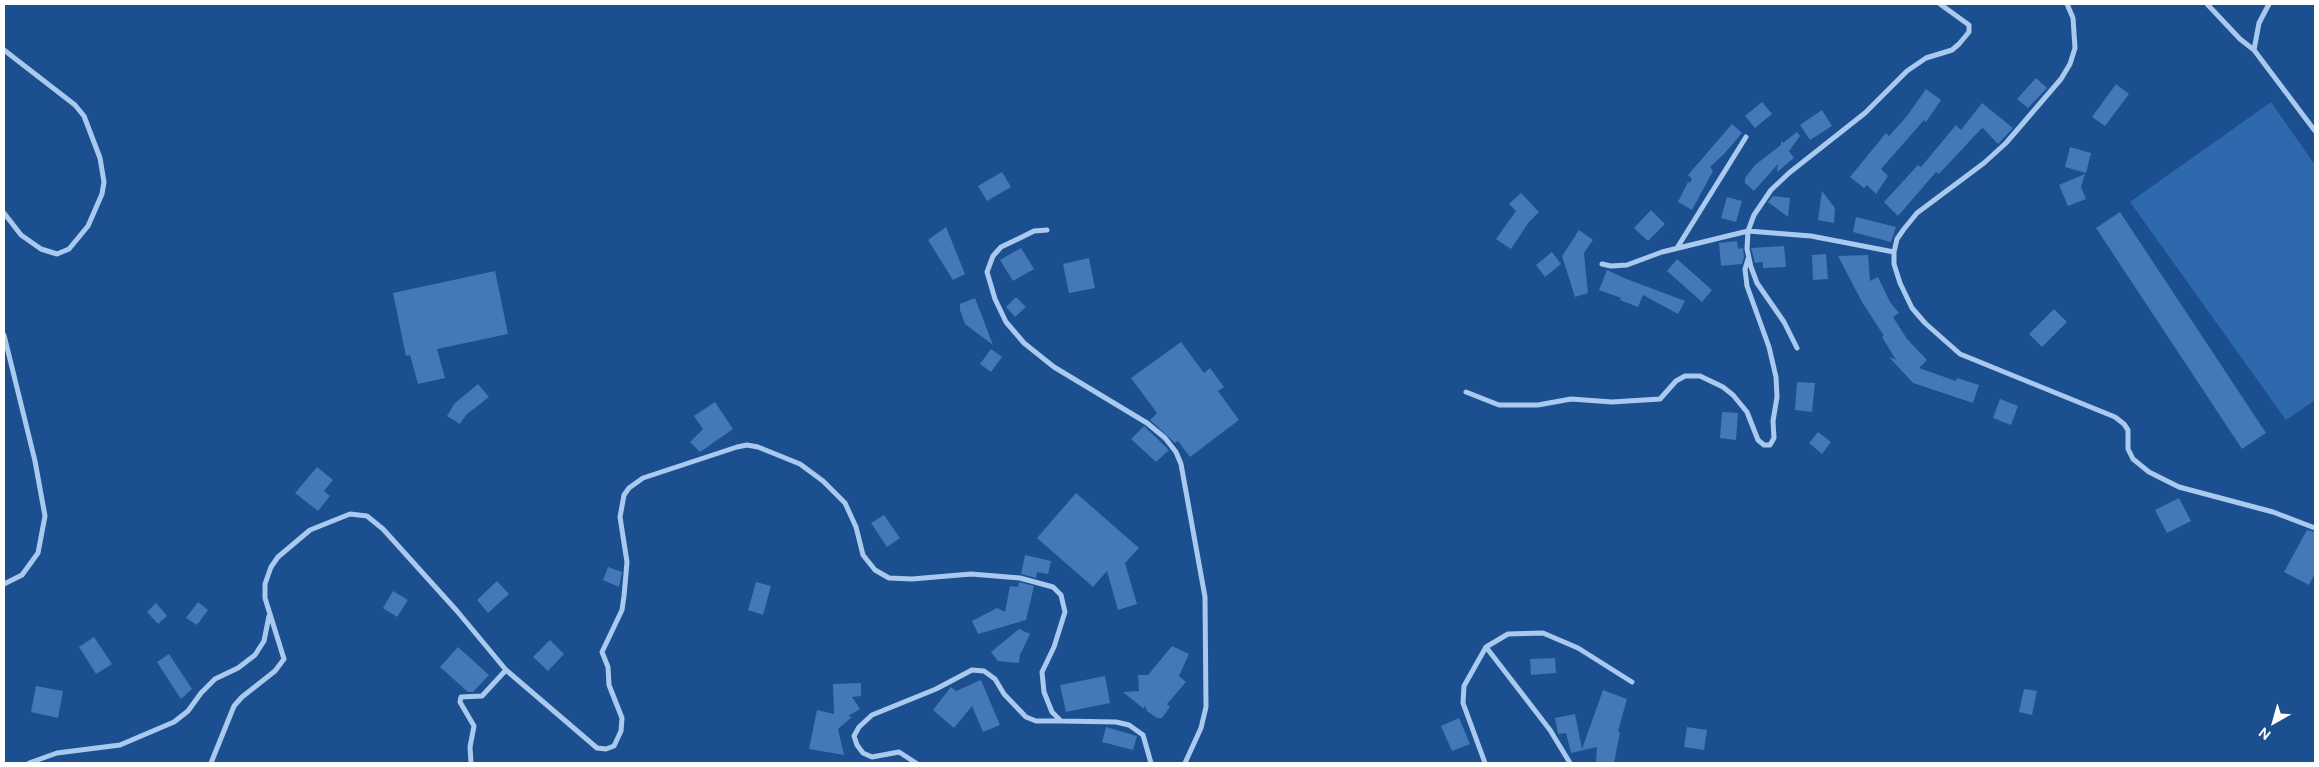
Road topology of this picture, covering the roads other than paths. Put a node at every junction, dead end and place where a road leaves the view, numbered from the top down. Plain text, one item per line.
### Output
1 (1940, 4) edge
2 (2067, 4) edge
3 (2207, 4) edge
4 (2269, 4) edge
5 (4, 50) edge
6 (2254, 50) junction
7 (2315, 131) edge
8 (1746, 137) dead end
9 (4, 213) edge
10 (1047, 230) dead end
11 (1748, 231) junction
12 (1676, 248) junction
13 (1894, 252) junction
14 (1748, 259) junction
15 (1602, 264) dead end
16 (4, 335) edge
17 (1797, 348) dead end
18 (1466, 392) dead end
19 (2315, 528) edge
20 (4, 584) edge
21 (269, 616) junction
22 (1486, 647) junction
23 (506, 670) junction
24 (1632, 682) dead end
25 (1061, 721) junction
26 (29, 763) edge
27 (210, 763) edge
28 (471, 763) edge
29 (916, 763) edge
30 (1151, 763) edge
31 (1186, 763) edge
32 (1485, 763) edge
33 (1570, 763) edge

1 - 11 street
2 - 13 street
3 - 6 street
4 - 6 street
5 - 9 street
6 - 7 street
8 - 12 street
10 - 31 street
11 - 12 street
11 - 13 street
11 - 14 street
12 - 15 street
13 - 19 street
14 - 17 street
14 - 18 street
16 - 20 street
21 - 23 street
21 - 26 street
21 - 27 street
22 - 24 street
22 - 32 street
22 - 33 street
23 - 25 street
23 - 28 street
25 - 29 street
25 - 30 street

